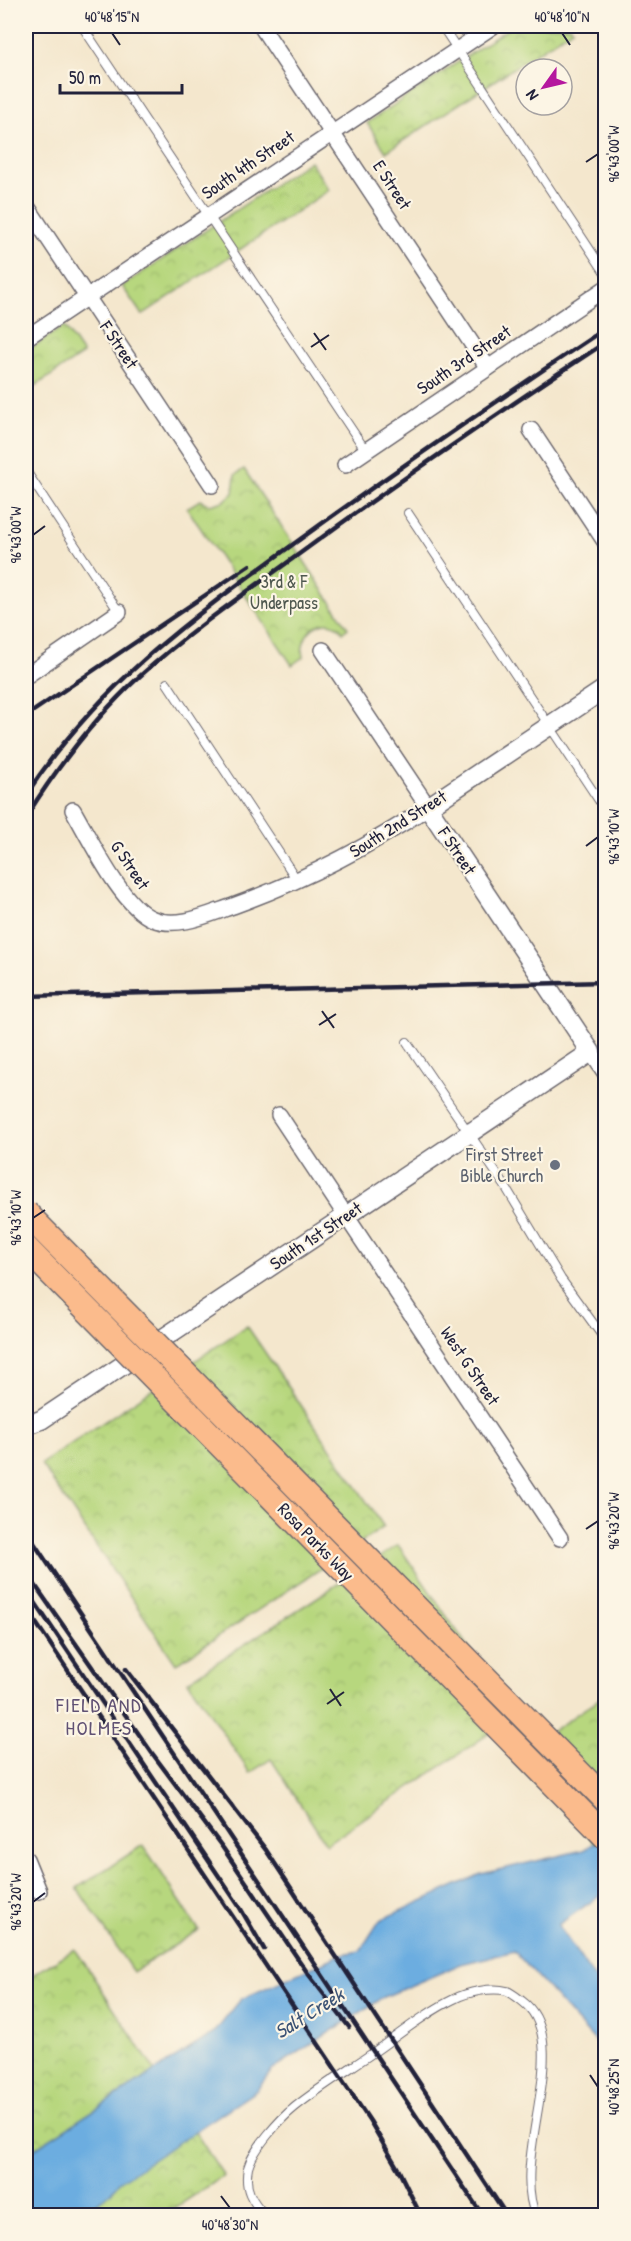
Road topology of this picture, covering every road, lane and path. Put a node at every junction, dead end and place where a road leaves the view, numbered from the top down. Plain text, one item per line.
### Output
1 (82, 26) edge
2 (261, 26) edge
3 (442, 26) edge
4 (493, 26) edge
5 (458, 49) junction
6 (333, 132) junction
7 (26, 205) edge
8 (209, 215) junction
9 (606, 274) edge
10 (606, 288) edge
11 (87, 297) junction
12 (26, 338) edge
13 (488, 368) junction
14 (531, 430) dead end
15 (366, 451) junction
16 (345, 465) dead end
17 (26, 471) edge
18 (212, 485) dead end
19 (408, 513) dead end
20 (606, 543) edge
21 (119, 612) joint
22 (323, 650) dead end
23 (26, 676) edge
24 (166, 683) dead end
25 (606, 688) edge
26 (549, 725) junction
27 (428, 807) junction
28 (73, 810) dead end
29 (606, 811) edge
30 (297, 880) junction
31 (172, 922) joint
32 (407, 1042) dead end
33 (591, 1052) junction
34 (606, 1074) edge
35 (279, 1115) dead end
36 (469, 1133) junction
37 (26, 1213) edge
38 (346, 1216) junction
39 (26, 1248) edge
40 (606, 1341) edge
41 (33, 1422) edge
42 (26, 1438) edge
43 (561, 1538) dead end
44 (606, 1800) edge
45 (606, 1837) edge
46 (26, 1859) edge
47 (39, 1891) dead end
48 (266, 2216) edge
49 (536, 2216) edge

1 - 8 lane
2 - 6 street, E Street
3 - 5 lane
4 - 5 street, South 4th Street
5 - 6 street, South 4th Street
5 - 9 lane
6 - 8 street, South 4th Street
6 - 13 street, E Street
7 - 11 street, F Street
8 - 11 street, South 4th Street
8 - 15 lane
10 - 13 street, South 3rd Street
11 - 12 street, South 4th Street
11 - 18 street, F Street
13 - 15 street, South 3rd Street
14 - 20 street
15 - 16 street, South 3rd Street
17 - 21 lane
19 - 26 lane
21 - 23 street
22 - 27 street, F Street
24 - 30 lane
25 - 26 street, South 2nd Street
26 - 27 street, South 2nd Street
26 - 29 lane
27 - 30 street, South 2nd Street
27 - 33 street, F Street
28 - 31 street, G Street
30 - 31 street, South 2nd Street
32 - 36 lane
33 - 34 street
33 - 36 street, South 1st Street
35 - 38 street
36 - 38 street, South 1st Street
36 - 40 lane
37 - 44 highway, Rosa Parks Way, bridge
38 - 41 street, South 1st Street
38 - 43 street, West G Street
39 - 45 highway, Rosa Parks Way, bridge
41 - 42 street, South 1st Street
46 - 47 street
48 - 49 lane

